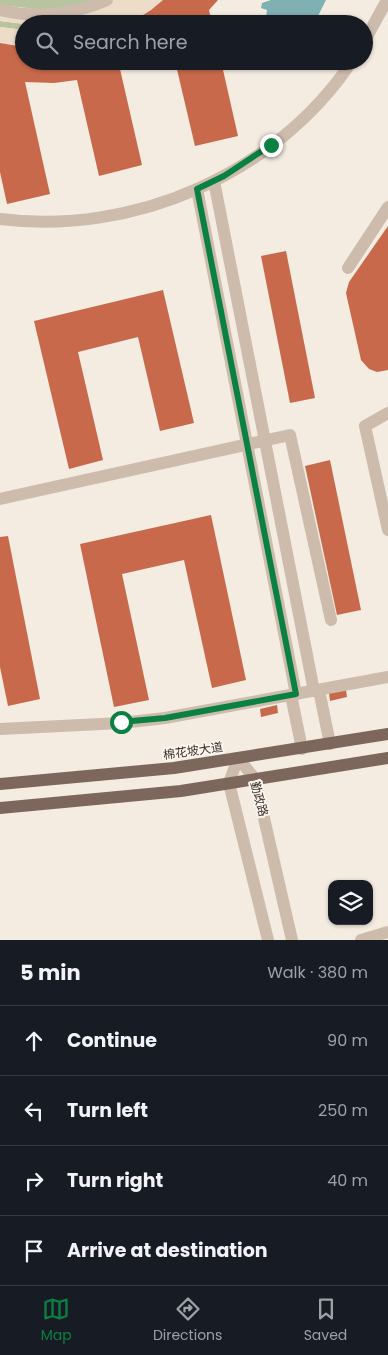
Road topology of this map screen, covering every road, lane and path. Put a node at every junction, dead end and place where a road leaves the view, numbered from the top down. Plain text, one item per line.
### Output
1 (106, 0) edge
2 (387, 0) edge
3 (0, 10) edge
4 (373, 26) edge
5 (345, 70) edge
6 (214, 181) junction
7 (197, 189) junction
8 (388, 207) edge
9 (0, 219) edge
10 (348, 268) dead end
11 (388, 413) edge
12 (265, 441) junction
13 (247, 445) junction
14 (0, 499) edge
15 (388, 530) edge
16 (331, 620) dead end
17 (388, 677) edge
18 (316, 690) junction
19 (294, 695) junction
20 (0, 729) edge
21 (388, 734) edge
22 (330, 744) junction
23 (302, 749) junction
24 (238, 758) junction
25 (388, 758) edge
26 (255, 779) junction
27 (229, 783) junction
28 (0, 784) edge
29 (0, 808) edge
30 (388, 932) edge
31 (268, 940) edge
32 (292, 940) edge
33 (361, 940) edge

1 - 3 street
2 - 4 street
5 - 6 street
6 - 7 street
6 - 12 street
7 - 9 street
7 - 13 street
8 - 10 street
11 - 15 street
12 - 13 street
12 - 16 street
12 - 18 street
13 - 14 street
13 - 19 street
17 - 18 street
18 - 19 street
18 - 22 street
19 - 20 street
19 - 23 street
21 - 22 main road, 棉花坡大道
22 - 23 main road, 棉花坡大道
23 - 24 main road, 棉花坡大道
24 - 26 street, 勤政路
24 - 27 street, 勤政路
24 - 28 main road, 棉花坡大道
25 - 26 main road
26 - 27 main road
26 - 32 street, 勤政路
27 - 29 main road
27 - 31 street, 勤政路
30 - 33 street

